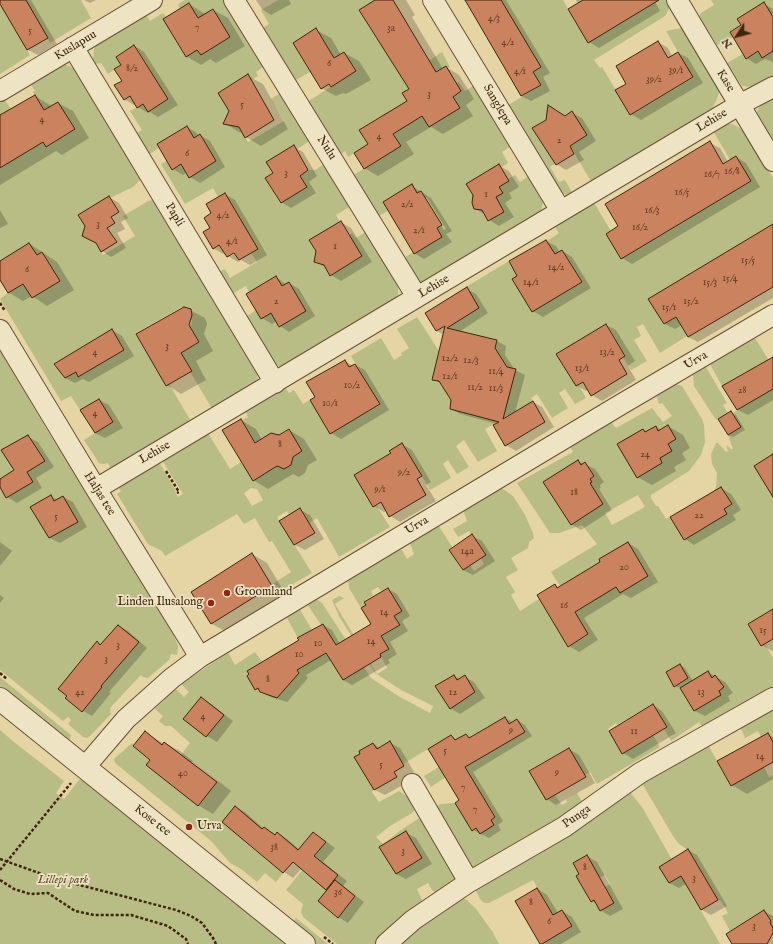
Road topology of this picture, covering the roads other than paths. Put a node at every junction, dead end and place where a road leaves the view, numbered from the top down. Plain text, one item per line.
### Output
1 (152, 0) edge
2 (234, 0) edge
3 (433, 0) edge
4 (677, 0) edge
5 (73, 48) junction
6 (773, 87) edge
7 (0, 91) edge
8 (739, 105) junction
9 (773, 161) edge
10 (561, 211) junction
11 (417, 297) junction
12 (773, 316) edge
13 (0, 330) edge
14 (276, 382) junction
15 (96, 490) junction
16 (200, 656) junction
17 (773, 698) edge
18 (0, 699) edge
19 (84, 767) junction
20 (412, 784) dead end
21 (469, 882) junction
22 (304, 944) edge
23 (386, 944) edge

1 - 5 street, Kuslapuu
2 - 11 street, Nulu
3 - 10 street, Sanglepa
4 - 8 street, Kase
5 - 7 street, Kuslapuu
5 - 14 street, Papli
6 - 8 street, Lehise
8 - 9 street, Kase
8 - 10 street, Lehise
10 - 11 street, Lehise
11 - 14 street, Lehise
12 - 16 street, Urva
13 - 15 street, Haljas tee
14 - 15 street, Lehise
15 - 16 street, Haljas tee
16 - 19 street, Urva
17 - 21 street, Punga
18 - 19 street, Kose tee
19 - 22 street, Kose tee
20 - 21 street
21 - 23 street, Punga

